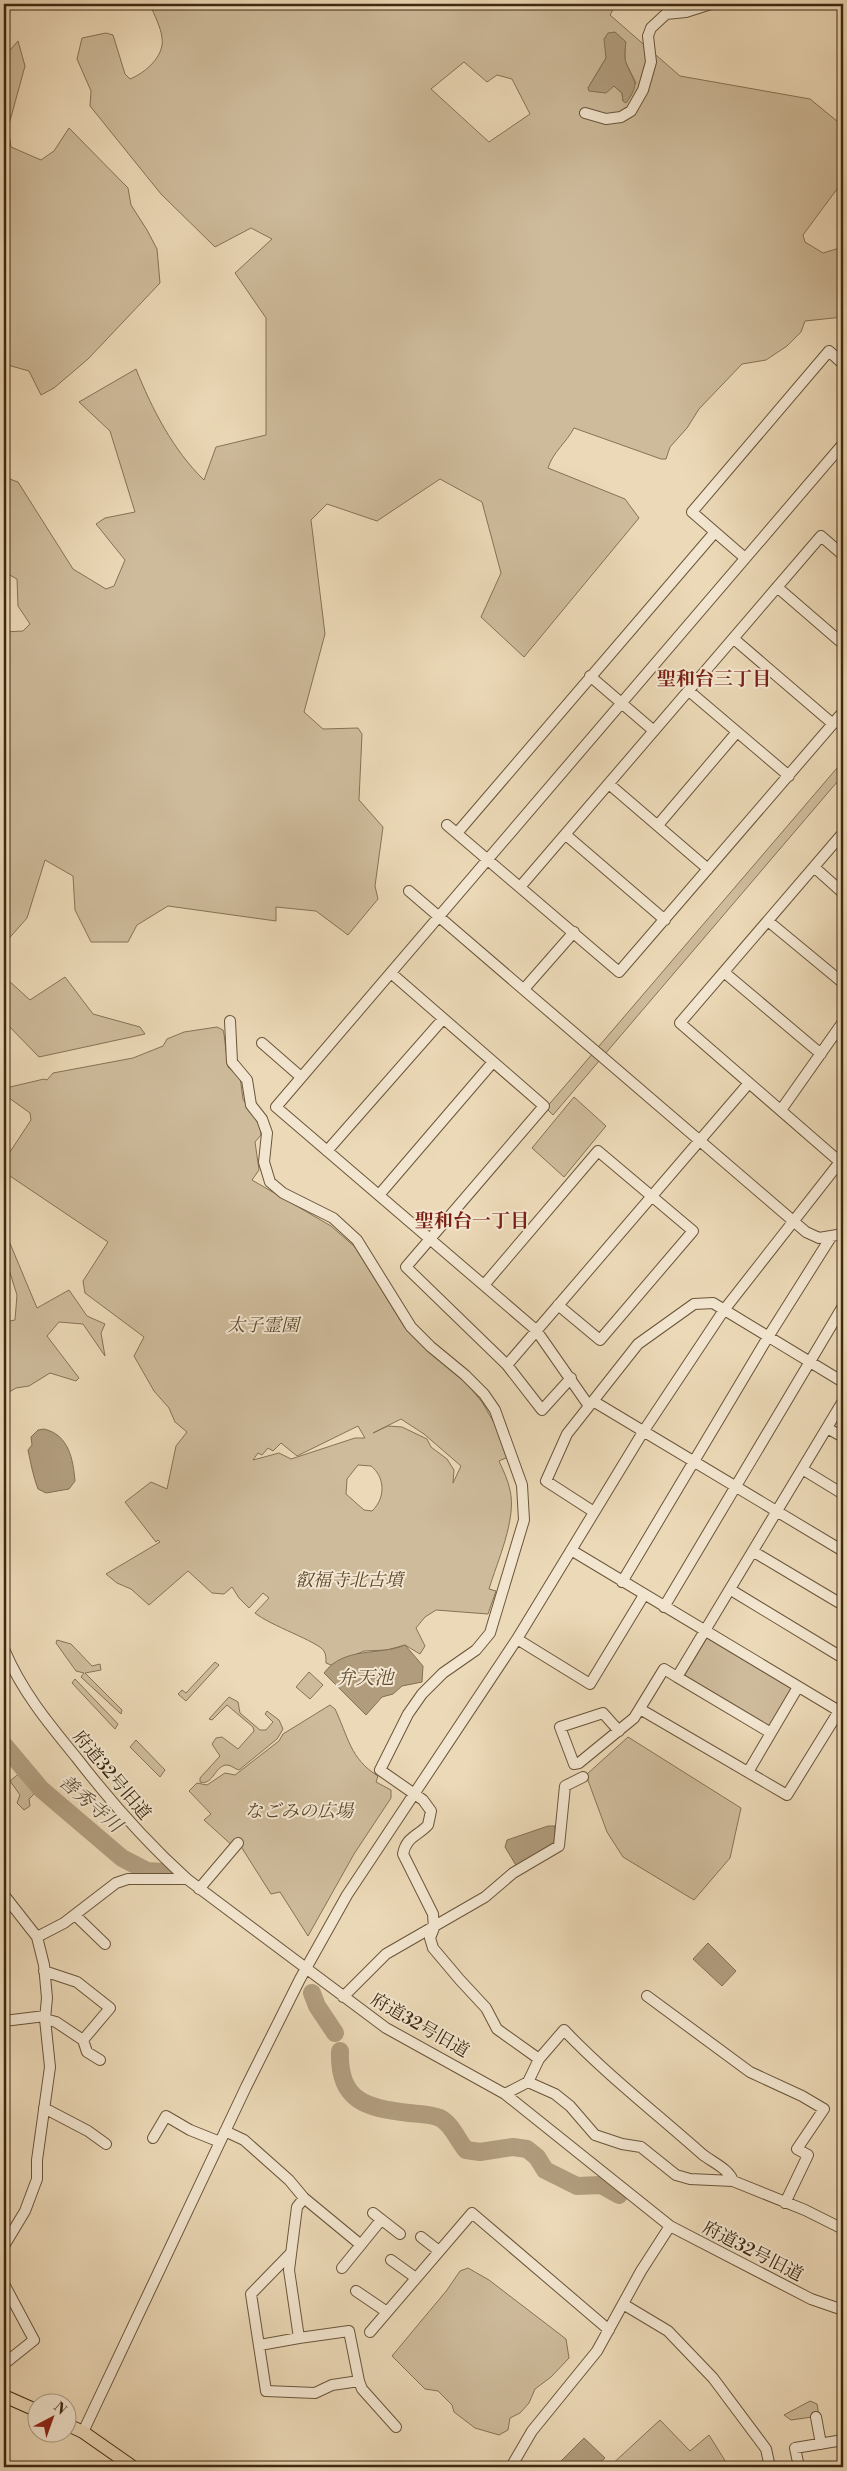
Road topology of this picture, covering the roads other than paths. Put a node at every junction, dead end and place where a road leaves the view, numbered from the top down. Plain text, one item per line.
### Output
1 (711, 4) edge
2 (585, 113) dead end
3 (843, 364) edge
4 (843, 444) edge
5 (840, 456) edge
6 (715, 532) junction
7 (843, 555) edge
8 (745, 558) junction
9 (777, 587) junction
10 (734, 638) junction
11 (843, 644) edge
12 (590, 676) junction
13 (689, 691) junction
14 (620, 703) junction
15 (843, 712) edge
16 (833, 724) junction
17 (654, 730) junction
18 (737, 732) junction
19 (788, 776) junction
20 (609, 784) junction
21 (447, 825) dead end
22 (658, 825) junction
23 (457, 833) junction
24 (843, 833) edge
25 (566, 835) junction
26 (487, 859) junction
27 (814, 867) junction
28 (708, 869) junction
29 (520, 887) junction
30 (410, 890) dead end
31 (843, 893) edge
32 (439, 916) junction
33 (665, 920) junction
34 (768, 921) junction
35 (574, 932) junction
36 (391, 973) junction
37 (725, 973) junction
38 (843, 983) edge
39 (524, 989) junction
40 (443, 1019) junction
41 (230, 1021) dead end
42 (843, 1022) edge
43 (262, 1043) dead end
44 (821, 1054) junction
45 (493, 1062) junction
46 (301, 1078) junction
47 (749, 1083) junction
48 (276, 1107) junction
49 (781, 1110) junction
50 (262, 1119) junction
51 (700, 1140) junction
52 (328, 1151) junction
53 (842, 1160) edge
54 (379, 1195) junction
55 (651, 1196) junction
56 (793, 1220) junction
57 (843, 1234) edge
58 (831, 1236) junction
59 (430, 1239) junction
60 (484, 1285) junction
61 (558, 1305) junction
62 (843, 1306) edge
63 (724, 1310) junction
64 (536, 1330) junction
65 (768, 1337) junction
66 (809, 1362) junction
67 (506, 1365) junction
68 (571, 1378) junction
69 (843, 1382) edge
70 (843, 1401) edge
71 (591, 1403) junction
72 (827, 1428) junction
73 (643, 1432) junction
74 (843, 1438) edge
75 (693, 1462) junction
76 (802, 1470) junction
77 (735, 1487) junction
78 (843, 1494) edge
79 (594, 1512) junction
80 (777, 1512) junction
81 (570, 1550) junction
82 (843, 1551) edge
83 (754, 1552) junction
84 (622, 1582) junction
85 (731, 1590) junction
86 (644, 1595) junction
87 (843, 1605) edge
88 (664, 1607) junction
89 (705, 1632) junction
90 (517, 1639) junction
91 (4, 1649) edge
92 (843, 1658) edge
93 (677, 1677) junction
94 (798, 1687) junction
95 (841, 1708) edge
96 (640, 1709) junction
97 (619, 1731) junction
98 (771, 1733) junction
99 (748, 1772) junction
100 (583, 1777) dead end
101 (413, 1793) junction
102 (238, 1843) dead end
103 (187, 1880) junction
104 (199, 1889) junction
105 (4, 1895) edge
106 (75, 1915) junction
107 (434, 1928) junction
108 (37, 1937) junction
109 (105, 1944) dead end
110 (306, 1968) junction
111 (44, 1971) junction
112 (647, 1996) dead end
113 (343, 1997) junction
114 (45, 2018) junction
115 (4, 2021) edge
116 (83, 2040) junction
117 (538, 2059) junction
118 (100, 2060) dead end
119 (528, 2082) junction
120 (505, 2094) junction
121 (44, 2108) junction
122 (225, 2131) junction
123 (153, 2138) dead end
124 (220, 2142) junction
125 (106, 2144) dead end
126 (733, 2181) junction
127 (304, 2198) junction
128 (785, 2203) junction
129 (670, 2226) junction
130 (843, 2229) edge
131 (400, 2234) dead end
132 (421, 2237) dead end
133 (361, 2245) junction
134 (4, 2246) edge
135 (439, 2251) junction
136 (290, 2254) junction
137 (391, 2260) dead end
138 (342, 2268) dead end
139 (416, 2278) junction
140 (4, 2284) edge
141 (356, 2291) dead end
142 (623, 2304) junction
143 (843, 2310) edge
144 (387, 2312) junction
145 (609, 2330) junction
146 (370, 2332) dead end
147 (299, 2338) junction
148 (260, 2345) junction
149 (4, 2364) edge
150 (359, 2381) junction
151 (4, 2396) edge
152 (28, 2407) edge
153 (816, 2417) dead end
154 (396, 2427) dead end
155 (78, 2430) edge
156 (83, 2432) junction
157 (843, 2440) edge
158 (821, 2444) junction
159 (514, 2466) edge
160 (133, 2467) edge
161 (770, 2467) edge
162 (799, 2467) edge

1 - 2 street
3 - 6 street
4 - 5 street
5 - 8 street
6 - 8 street
6 - 12 street
7 - 9 street
8 - 14 street
9 - 10 street
9 - 11 street
10 - 13 street
10 - 16 street
12 - 14 street
12 - 23 street
13 - 17 street
13 - 18 street
14 - 17 street
14 - 26 street
15 - 16 street
16 - 19 street
17 - 20 street
18 - 19 street
18 - 22 street
19 - 28 street
20 - 22 street
20 - 25 street
21 - 23 street
22 - 28 street
23 - 26 street
24 - 27 street
25 - 29 street
25 - 33 street
26 - 29 street
26 - 32 street
27 - 31 street
27 - 34 street
28 - 33 street
29 - 35 street
30 - 32 street
32 - 36 street
32 - 39 street
33 - 35 street
34 - 37 street
34 - 38 street
35 - 39 street
36 - 40 street
36 - 46 street
37 - 44 street
37 - 47 street
39 - 51 street
40 - 45 street
40 - 52 street
41 - 50 street
42 - 44 street
43 - 46 street
44 - 49 street
45 - 54 street
45 - 59 street
46 - 48 street
47 - 49 street
47 - 51 street
48 - 50 street
48 - 52 street
49 - 53 street
50 - 101 street
51 - 55 street
51 - 56 street
52 - 54 street
53 - 56 street
54 - 59 street
55 - 60 street
55 - 61 street
55 - 61 street
56 - 58 street
56 - 63 street
57 - 58 street
58 - 65 street
59 - 60 street
59 - 67 street
60 - 64 street
61 - 64 street
62 - 66 street
63 - 65 street
63 - 71 street
63 - 73 street
64 - 67 street
64 - 68 street
65 - 66 street
65 - 75 street
66 - 69 street
66 - 77 street
67 - 68 street
68 - 71 street
70 - 72 street
71 - 73 street
71 - 79 street
72 - 74 street
72 - 76 street
73 - 75 street
73 - 79 street
75 - 77 street
75 - 84 street
76 - 78 street
76 - 80 street
77 - 80 street
77 - 88 street
79 - 81 street
80 - 82 street
80 - 83 street
81 - 84 street
81 - 90 street
83 - 85 street
83 - 87 street
84 - 86 street
85 - 89 street
85 - 92 street
86 - 88 street
86 - 90 street
88 - 89 street
89 - 93 street
89 - 94 street
90 - 101 street
91 - 103 street, 府道32号旧道
93 - 96 street
93 - 98 street
94 - 95 street
94 - 98 street
95 - 99 street
96 - 97 street
96 - 99 street
97 - 97 street
98 - 99 street
100 - 107 street
101 - 107 street
101 - 110 street
102 - 104 street
103 - 104 street, 府道32号旧道
103 - 106 street
104 - 110 street, 府道32号旧道
105 - 108 street
106 - 108 street
106 - 109 street
107 - 113 street
107 - 117 street
108 - 111 street
110 - 113 street, 府道32号旧道
110 - 122 street
111 - 114 street
111 - 116 street
112 - 128 street
113 - 120 street, 府道32号旧道
114 - 115 street
114 - 116 street
114 - 121 street
116 - 118 street
117 - 119 street
117 - 126 street
119 - 120 street
119 - 126 street
120 - 129 street, 府道32号旧道
121 - 125 street
121 - 134 street
122 - 124 street
122 - 127 street
123 - 124 street
124 - 156 street
126 - 128 street
127 - 133 street
127 - 136 street
128 - 130 street
129 - 142 street
129 - 143 street, 府道32号旧道
131 - 133 street
132 - 135 street
133 - 138 street
135 - 139 street
135 - 145 street
136 - 147 street
136 - 148 street
137 - 139 street
139 - 144 street
140 - 149 street
141 - 144 street
142 - 145 street
142 - 161 street
144 - 146 street
145 - 159 street
147 - 148 street
147 - 150 street
148 - 150 street
150 - 154 street
151 - 152 main road
153 - 158 street
155 - 156 main road
156 - 160 main road
157 - 158 street
158 - 162 street

